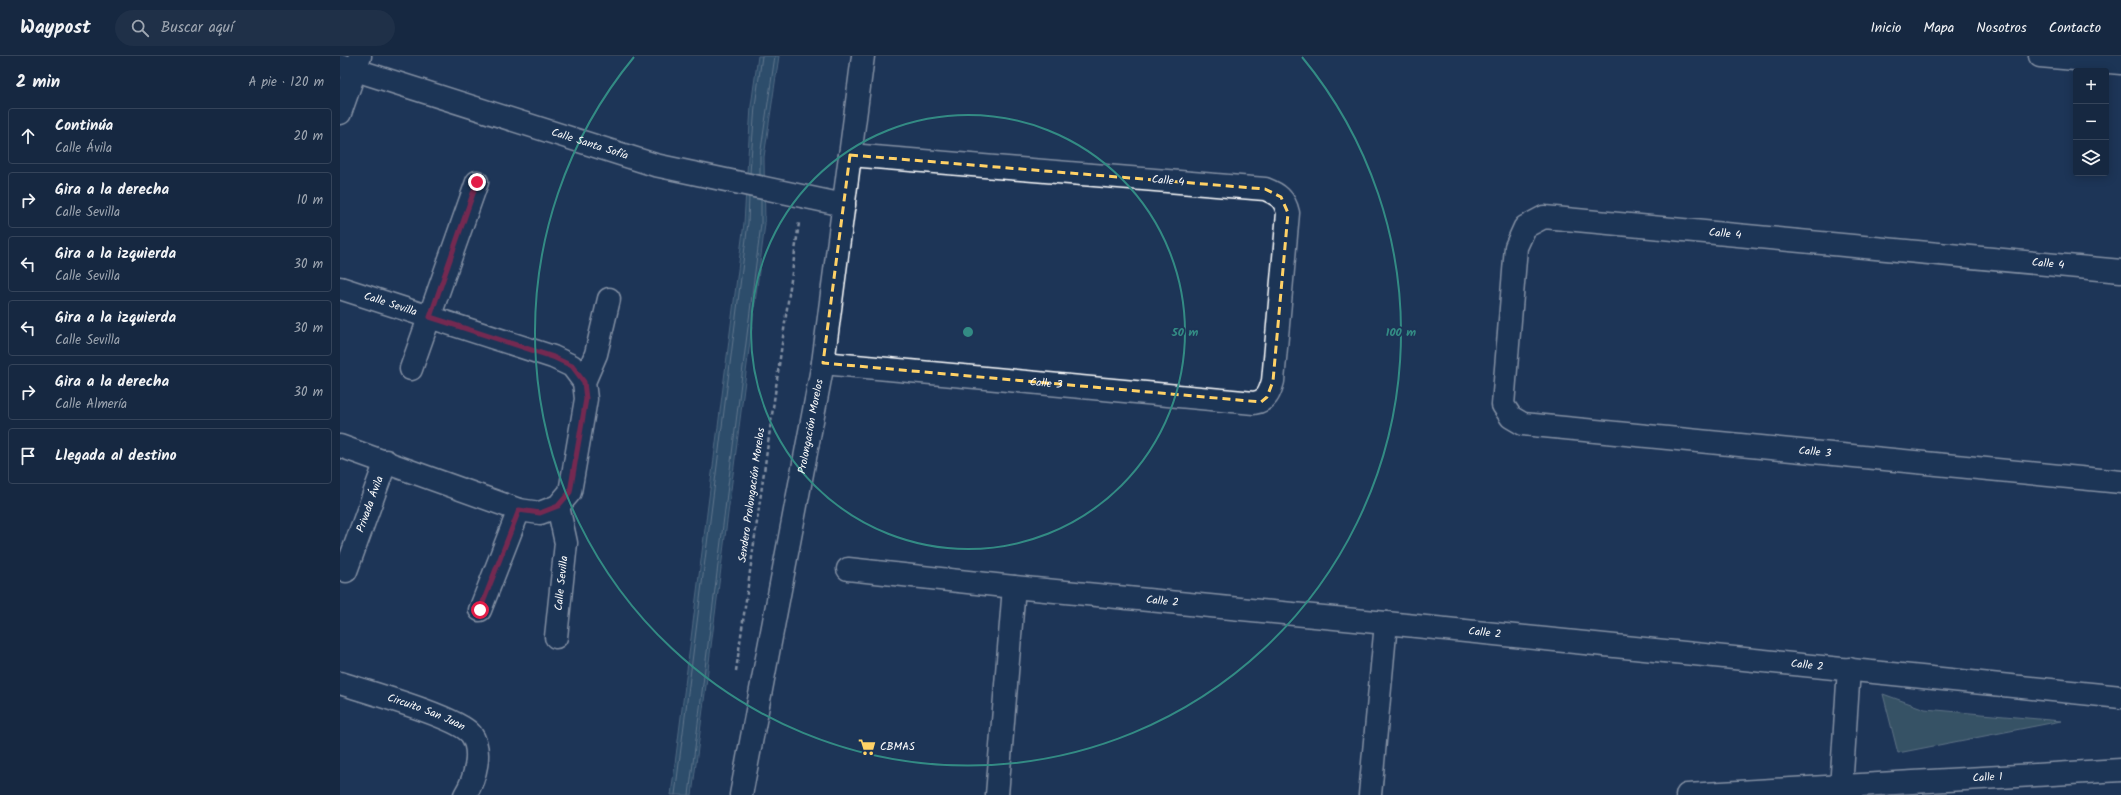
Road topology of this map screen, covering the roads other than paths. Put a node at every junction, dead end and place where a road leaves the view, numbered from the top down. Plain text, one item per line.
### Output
1 (864, 56) edge
2 (2040, 56) edge
3 (2121, 63) edge
4 (351, 64) edge
5 (340, 113) edge
6 (850, 155) junction
7 (477, 182) dead end
8 (844, 205) junction
9 (2121, 271) edge
10 (340, 288) edge
11 (608, 299) dead end
12 (430, 317) junction
13 (823, 363) junction
14 (410, 369) dead end
15 (584, 382) junction
16 (1267, 397) joint
17 (1511, 417) joint
18 (340, 446) edge
19 (386, 461) junction
20 (2121, 482) edge
21 (558, 506) junction
22 (519, 510) junction
23 (848, 569) dead end
24 (346, 571) dead end
25 (1014, 588) junction
26 (480, 610) dead end
27 (1386, 623) junction
28 (556, 637) dead end
29 (1849, 669) junction
30 (340, 683) edge
31 (2121, 697) edge
32 (2121, 770) edge
33 (1841, 788) junction
34 (465, 795) edge
35 (741, 795) edge
36 (997, 795) edge
37 (1370, 795) edge
38 (1686, 795) edge

1 - 6 street, Prolongación Morelos
2 - 3 street
4 - 5 street
4 - 8 street, Calle Santa Sofía
6 - 8 street, Prolongación Morelos
6 - 16 street, Calle 4
7 - 12 street
8 - 13 street, Prolongación Morelos
9 - 17 street, Calle 4
10 - 12 street, Calle Sevilla
11 - 15 street
12 - 14 street
12 - 15 street, Calle Sevilla
13 - 16 street, Calle 3
13 - 35 street, Prolongación Morelos
15 - 21 street
17 - 20 street, Calle 3
18 - 19 street
19 - 22 street
19 - 24 street, Privada Ávila
21 - 22 street
21 - 28 street, Calle Sevilla
22 - 26 street
23 - 25 street, Calle 2
25 - 27 street, Calle 2
25 - 36 street
27 - 29 street, Calle 2
27 - 37 street
29 - 31 street, Calle 2
29 - 33 street
30 - 34 street, Circuito San Juan
32 - 33 street, Calle 1
33 - 38 street, Calle 1

